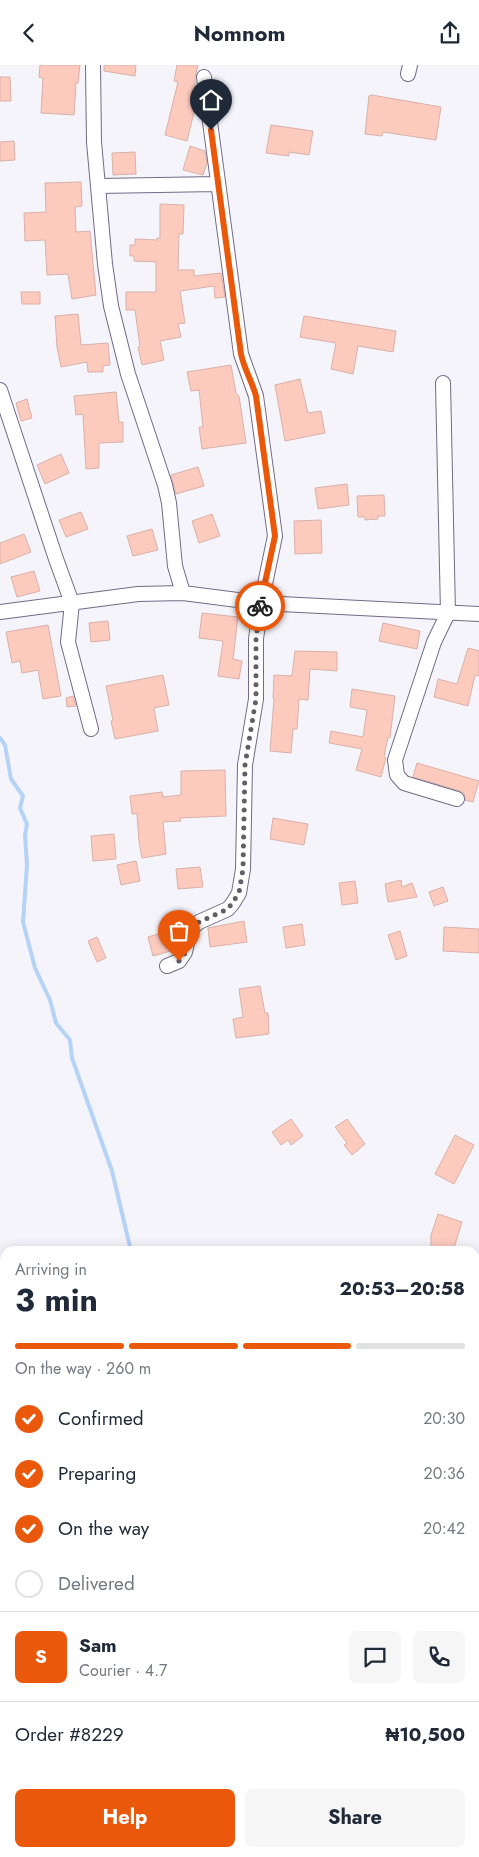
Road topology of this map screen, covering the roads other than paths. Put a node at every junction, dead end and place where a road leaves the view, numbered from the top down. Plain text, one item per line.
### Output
1 (93, 65) edge
2 (204, 77) dead end
3 (218, 184) junction
4 (98, 186) junction
5 (442, 383) dead end
6 (0, 390) edge
7 (183, 593) junction
8 (72, 603) junction
9 (261, 603) junction
10 (0, 612) edge
11 (448, 613) junction
12 (479, 614) edge
13 (91, 729) dead end
14 (457, 799) dead end
15 (167, 966) dead end

1 - 4 street
2 - 3 street
3 - 4 street
3 - 9 street
4 - 7 street
5 - 11 street
6 - 8 street
7 - 8 street
7 - 9 street
8 - 10 street
8 - 13 street
9 - 11 street
9 - 15 street
11 - 12 street
11 - 14 street

